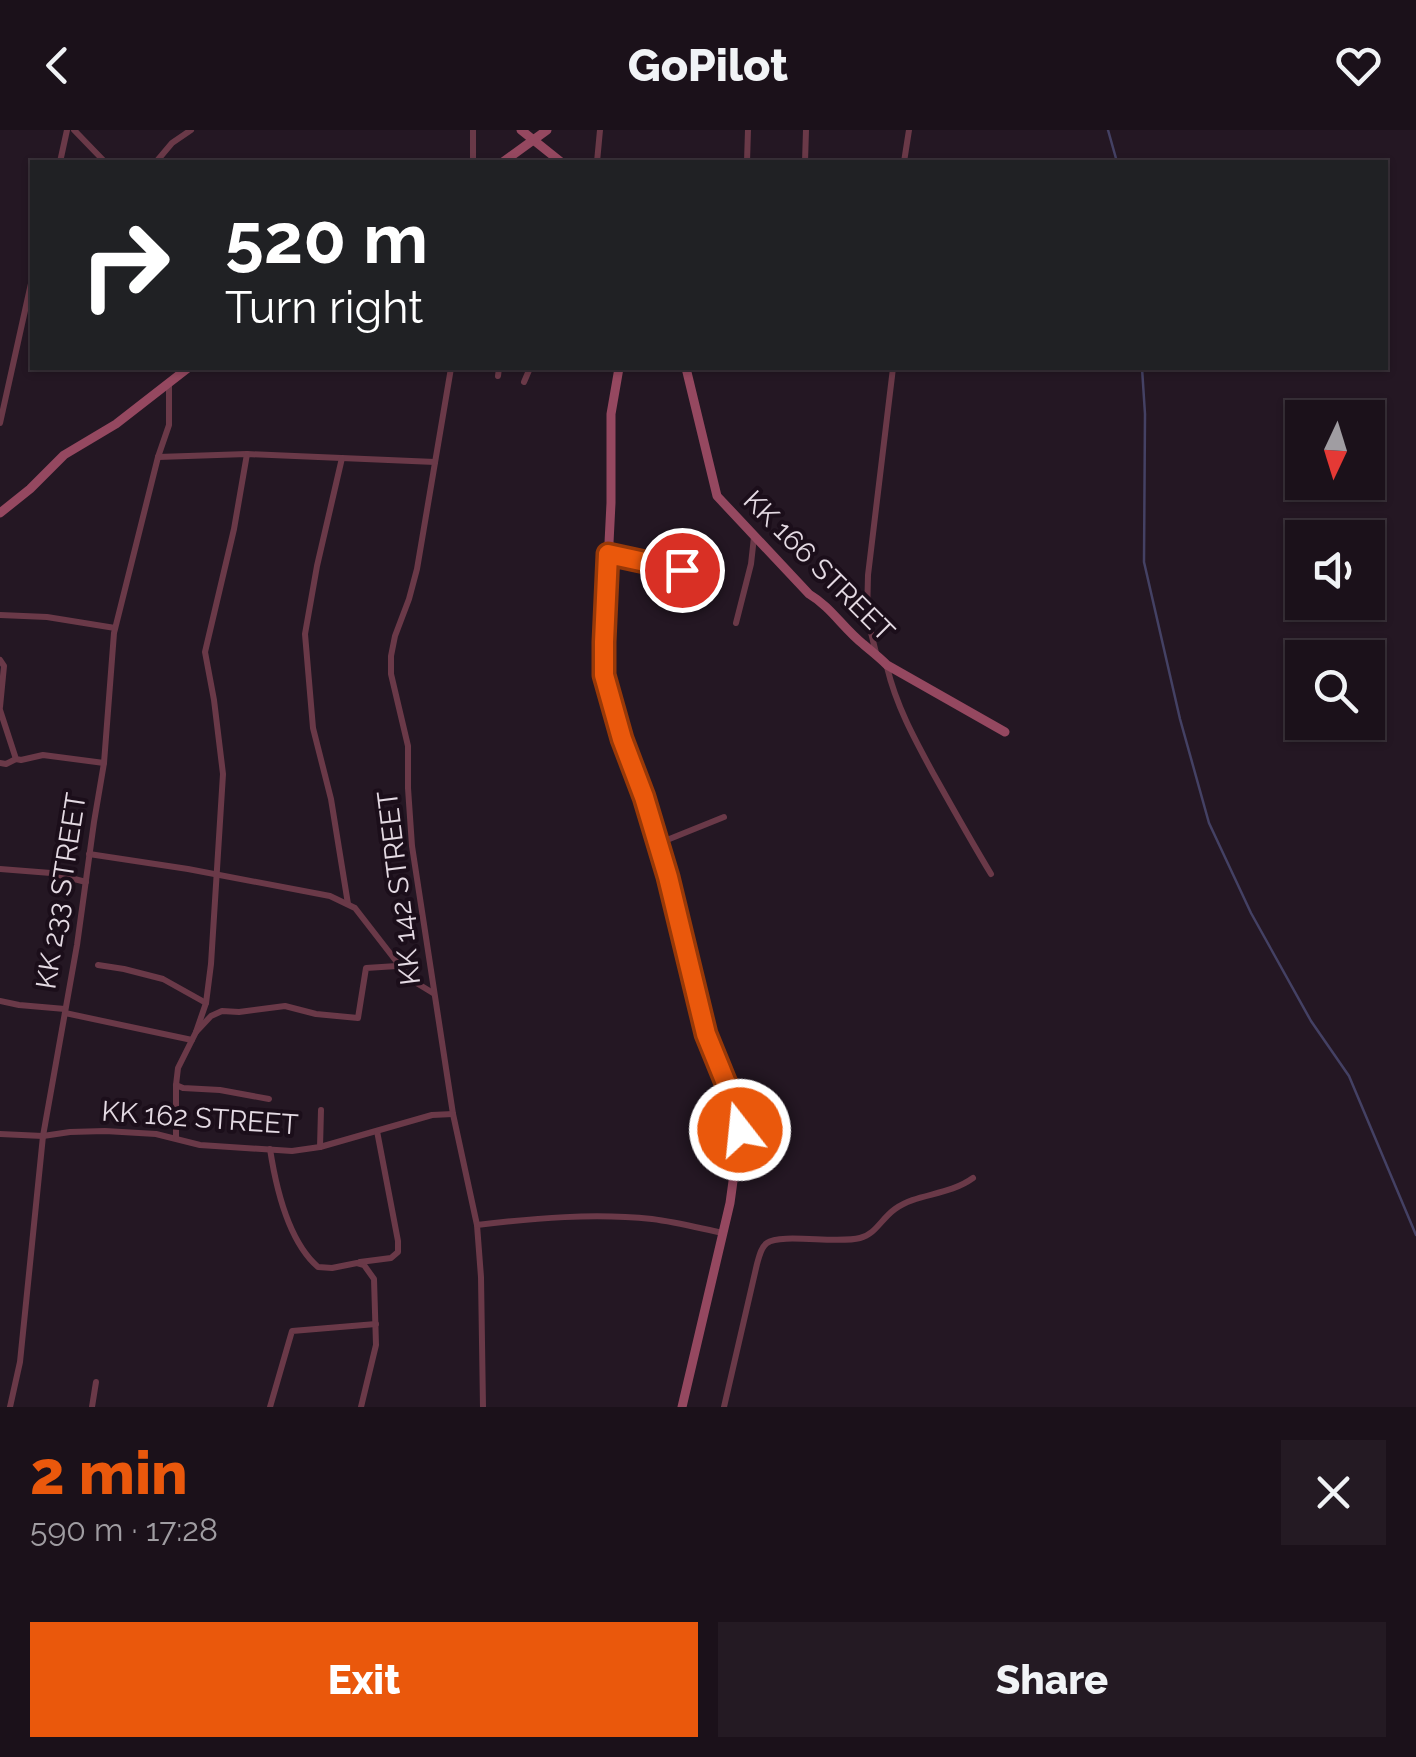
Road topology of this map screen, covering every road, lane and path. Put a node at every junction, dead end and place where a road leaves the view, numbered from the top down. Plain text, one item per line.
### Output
1 (71, 130) edge
2 (191, 130) edge
3 (473, 130) edge
4 (520, 130) edge
5 (547, 130) edge
6 (600, 130) edge
7 (748, 130) edge
8 (806, 130) edge
9 (909, 130) edge
10 (535, 140) junction
11 (61, 160) edge
12 (103, 160) edge
13 (158, 160) edge
14 (473, 160) edge
15 (506, 160) edge
16 (559, 160) edge
17 (597, 160) edge
18 (746, 160) edge
19 (804, 160) edge
20 (904, 160) edge
21 (30, 289) edge
22 (186, 370) edge
23 (451, 370) edge
24 (529, 370) edge
25 (619, 370) edge
26 (686, 370) edge
27 (893, 370) edge
28 (524, 382) dead end
29 (168, 385) junction
30 (0, 423) edge
31 (247, 454) junction
32 (158, 457) junction
33 (342, 458) junction
34 (436, 462) junction
35 (0, 513) edge
36 (754, 537) junction
37 (608, 554) junction
38 (706, 594) dead end
39 (0, 615) edge
40 (736, 623) dead end
41 (115, 628) junction
42 (876, 653) junction
43 (0, 660) edge
44 (887, 665) junction
45 (0, 708) edge
46 (1005, 732) dead end
47 (16, 759) junction
48 (0, 763) edge
49 (104, 763) junction
50 (724, 817) dead end
51 (658, 844) junction
52 (89, 854) junction
53 (0, 869) edge
54 (991, 874) dead end
55 (218, 875) junction
56 (86, 882) junction
57 (348, 904) junction
58 (98, 965) dead end
59 (399, 966) junction
60 (434, 993) junction
61 (0, 1001) edge
62 (206, 1003) junction
63 (65, 1011) junction
64 (194, 1036) junction
65 (176, 1084) junction
66 (270, 1099) dead end
67 (321, 1110) dead end
68 (453, 1114) junction
69 (377, 1131) junction
70 (0, 1134) edge
71 (43, 1136) junction
72 (176, 1138) junction
73 (320, 1147) junction
74 (270, 1149) junction
75 (974, 1178) dead end
76 (477, 1225) junction
77 (723, 1233) junction
78 (358, 1263) junction
79 (376, 1324) junction
80 (96, 1382) dead end
81 (10, 1407) edge
82 (92, 1407) edge
83 (270, 1407) edge
84 (361, 1407) edge
85 (483, 1407) edge
86 (682, 1407) edge
87 (724, 1407) edge

1 - 11 street
1 - 12 street
2 - 13 street
3 - 14 street
4 - 10 street
5 - 10 street
6 - 17 street
7 - 18 street
8 - 19 street
9 - 20 street
10 - 15 street
10 - 16 street
21 - 30 street
22 - 29 street
23 - 34 street, KK 142 STREET
24 - 28 street
25 - 37 street
26 - 36 street, KK 166 STREET
27 - 42 street
29 - 32 street, KK 233 STREET
29 - 35 street
31 - 32 street
31 - 33 street
31 - 55 street
32 - 41 street, KK 233 STREET
33 - 34 street
33 - 57 street
34 - 60 street, KK 142 STREET
36 - 40 street
36 - 42 street, KK 166 STREET
37 - 38 street
37 - 51 street
39 - 41 street
41 - 49 street, KK 233 STREET
42 - 44 street, KK 166 STREET
43 - 45 street
44 - 46 street, KK 166 STREET
44 - 54 street
45 - 47 street
47 - 48 street
47 - 49 street
49 - 52 street, KK 233 STREET
50 - 51 street
51 - 77 street
52 - 55 street
52 - 56 street, KK 233 STREET
53 - 56 street
55 - 57 street
55 - 62 street
56 - 63 street, KK 233 STREET
57 - 59 street
58 - 62 street
59 - 60 street
59 - 64 street
60 - 68 street, KK 142 STREET
61 - 63 street
62 - 64 street
63 - 64 street
63 - 71 street, KK 233 STREET
64 - 65 street
65 - 66 street
65 - 72 street
67 - 73 street
68 - 69 street, KK 162 STREET
68 - 76 street, KK 142 STREET
69 - 73 street, KK 162 STREET
69 - 78 street
70 - 71 street, KK 162 STREET
71 - 72 street, KK 162 STREET
71 - 81 street, KK 233 STREET
72 - 74 street, KK 162 STREET
73 - 74 street, KK 162 STREET
74 - 78 street
75 - 87 street
76 - 77 street
76 - 85 street, KK 142 STREET
77 - 86 street
78 - 79 street
79 - 83 street
79 - 84 street
80 - 82 street

